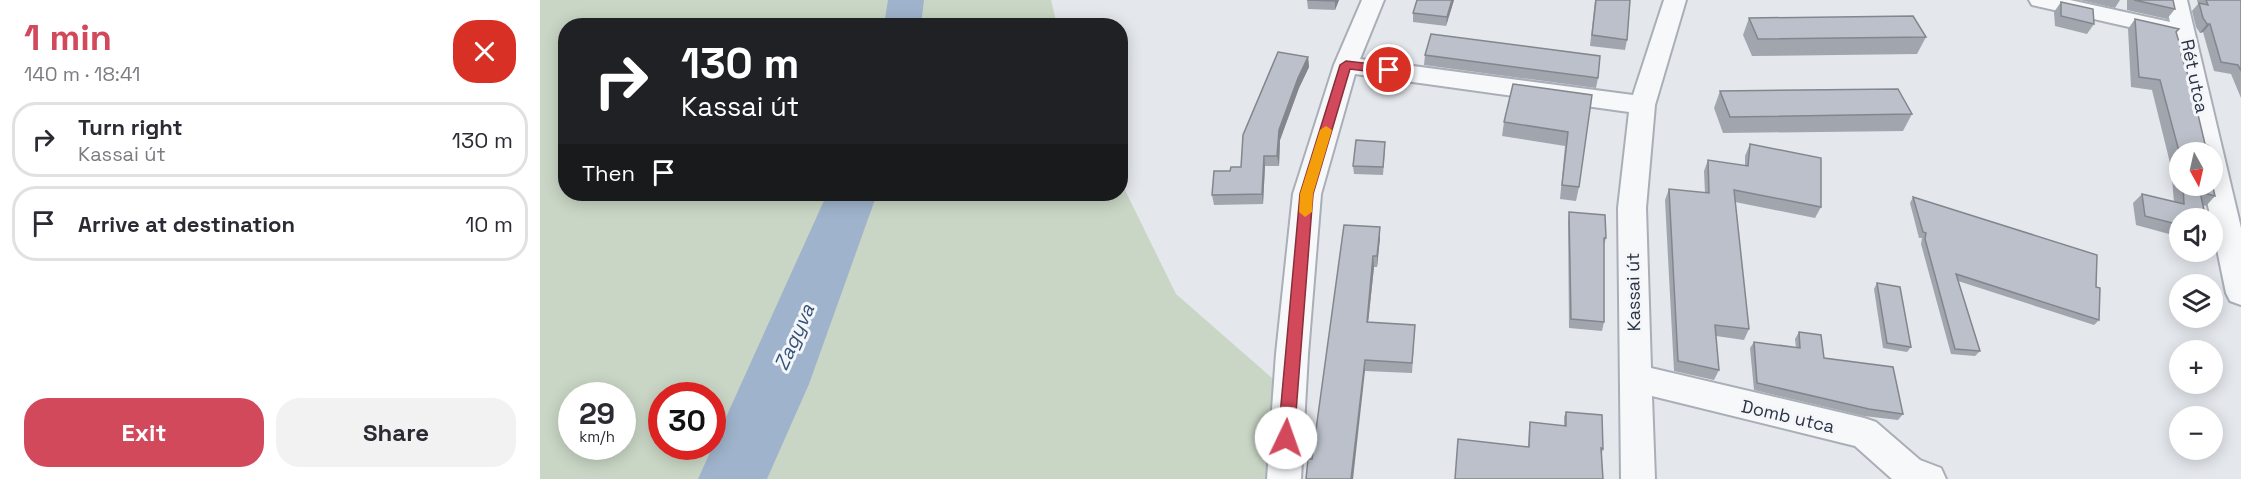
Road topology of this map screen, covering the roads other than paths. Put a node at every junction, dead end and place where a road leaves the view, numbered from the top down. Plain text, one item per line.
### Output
1 (1373, 0) edge
2 (1675, 0) edge
3 (2040, 0) edge
4 (2176, 0) edge
5 (2186, 33) junction
6 (1346, 65) junction
7 (1642, 105) junction
8 (2209, 142) edge
9 (2220, 196) edge
10 (2241, 293) edge
11 (1634, 378) junction
12 (1284, 479) edge
13 (1638, 479) edge
14 (1929, 479) edge

1 - 6 street
2 - 7 street, Kassai út
3 - 5 street
4 - 5 street, Rét utca
5 - 8 street, Rét utca
6 - 7 street
6 - 12 street
7 - 11 street, Kassai út
9 - 10 street
11 - 13 street, Kassai út
11 - 14 street, Domb utca

